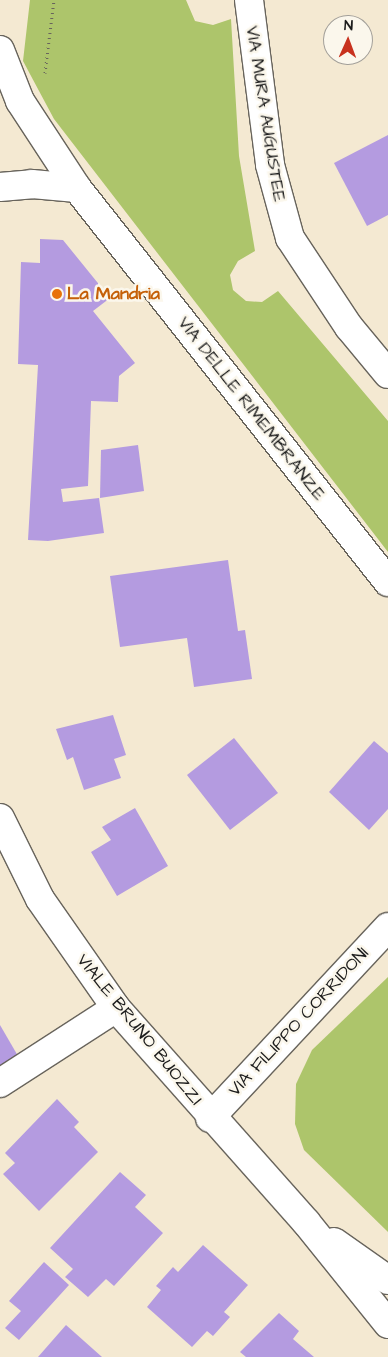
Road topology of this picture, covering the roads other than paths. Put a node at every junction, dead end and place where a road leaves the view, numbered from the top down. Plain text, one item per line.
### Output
1 (249, 0) edge
2 (0, 50) edge
3 (0, 187) edge
4 (77, 188) junction
5 (388, 374) edge
6 (388, 582) edge
7 (0, 818) edge
8 (388, 926) edge
9 (116, 1008) junction
10 (0, 1083) edge
11 (210, 1118) junction
12 (306, 1222) junction
13 (388, 1280) edge
14 (388, 1324) edge

1 - 5 street, VIA MURA AUGUSTEE
2 - 4 street, VIA DELLE RIMEMBRANZE
3 - 4 street
4 - 6 street, VIA DELLE RIMEMBRANZE
7 - 9 street, VIALE BRUNO BUOZZI
8 - 11 street, VIA FILIPPO CORRIDONI
9 - 10 street
9 - 11 street, VIALE BRUNO BUOZZI
11 - 12 street, VIALE BRUNO BUOZZI
12 - 13 street, VIALE BRUNO BUOZZI
12 - 14 street, VIALE BRUNO BUOZZI

